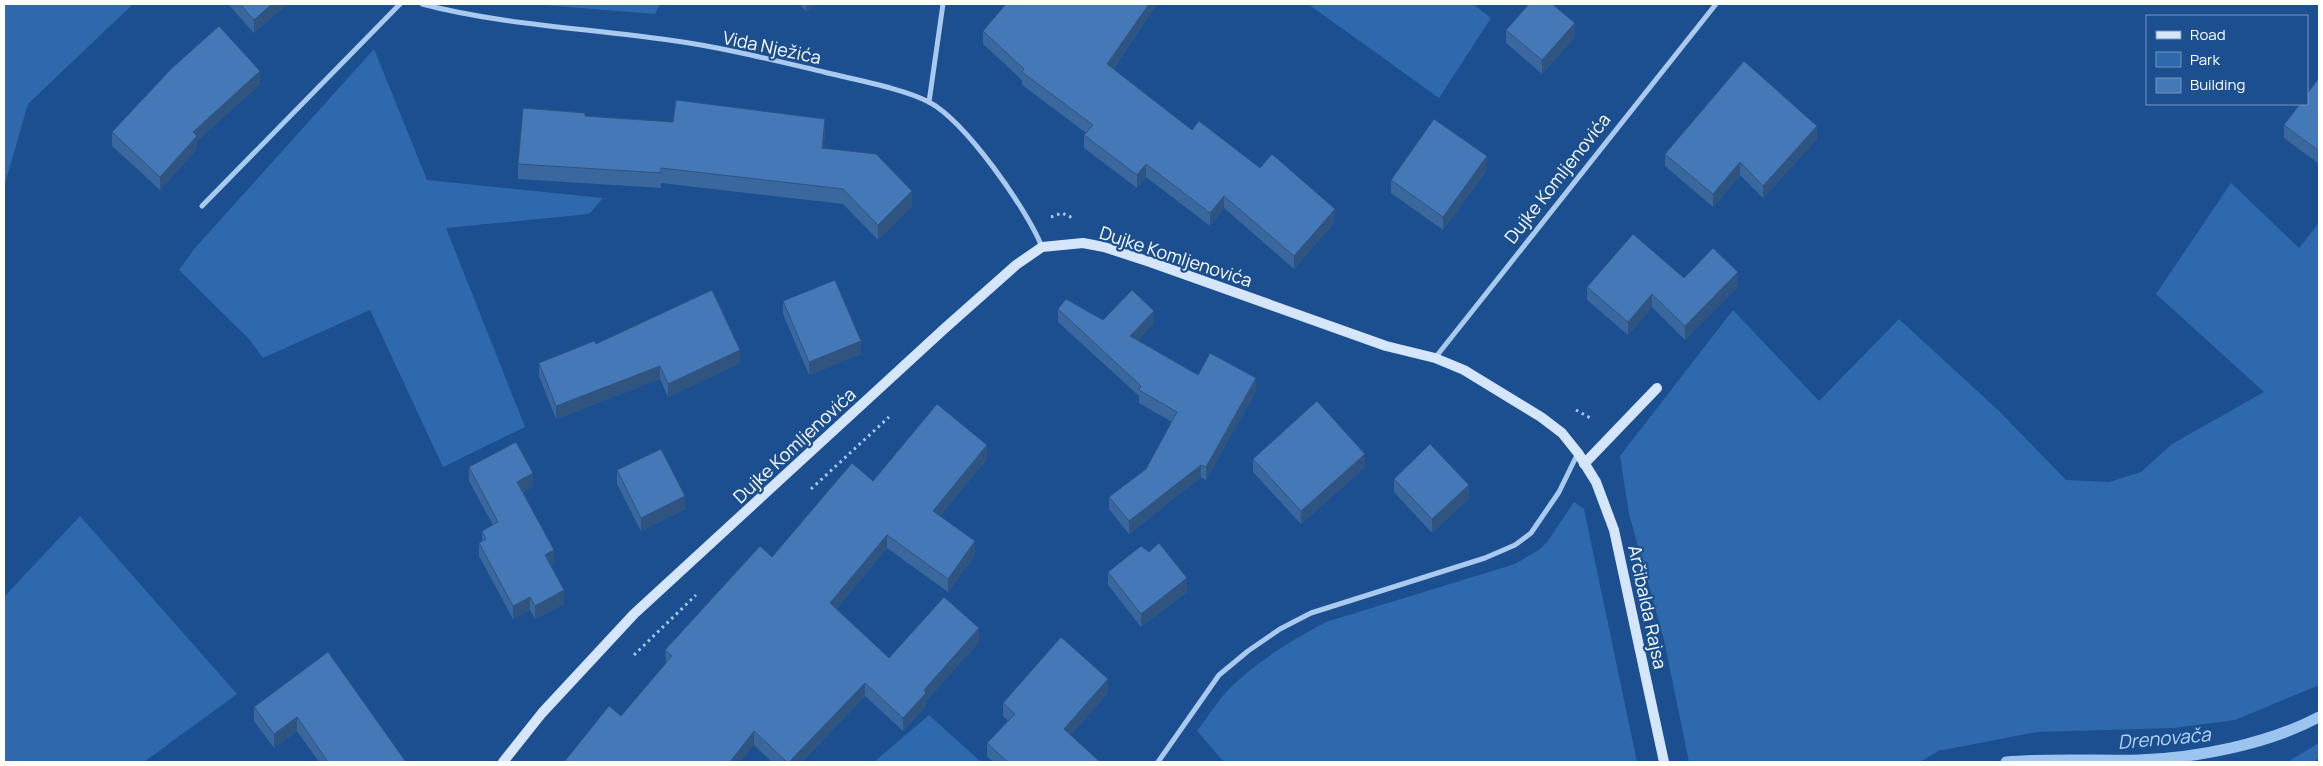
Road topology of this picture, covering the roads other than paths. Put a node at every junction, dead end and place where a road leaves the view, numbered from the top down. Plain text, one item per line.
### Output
1 (400, 4) edge
2 (422, 4) edge
3 (943, 4) edge
4 (1716, 4) edge
5 (929, 102) junction
6 (202, 206) dead end
7 (1042, 247) junction
8 (1435, 358) junction
9 (1657, 388) dead end
10 (1578, 453) junction
11 (1584, 464) junction
12 (503, 762) edge
13 (1158, 762) edge
14 (1664, 762) edge

1 - 6 street
2 - 5 street, Vida Nježića
3 - 5 street
4 - 8 street, Dujke Komljenovića
5 - 7 street, Vida Nježića
7 - 8 street, Dujke Komljenovića
7 - 12 street, Dujke Komljenovića
8 - 10 street, Arčibalda Rajsa
9 - 11 street
10 - 11 street, Arčibalda Rajsa
10 - 13 street
11 - 14 street, Arčibalda Rajsa

